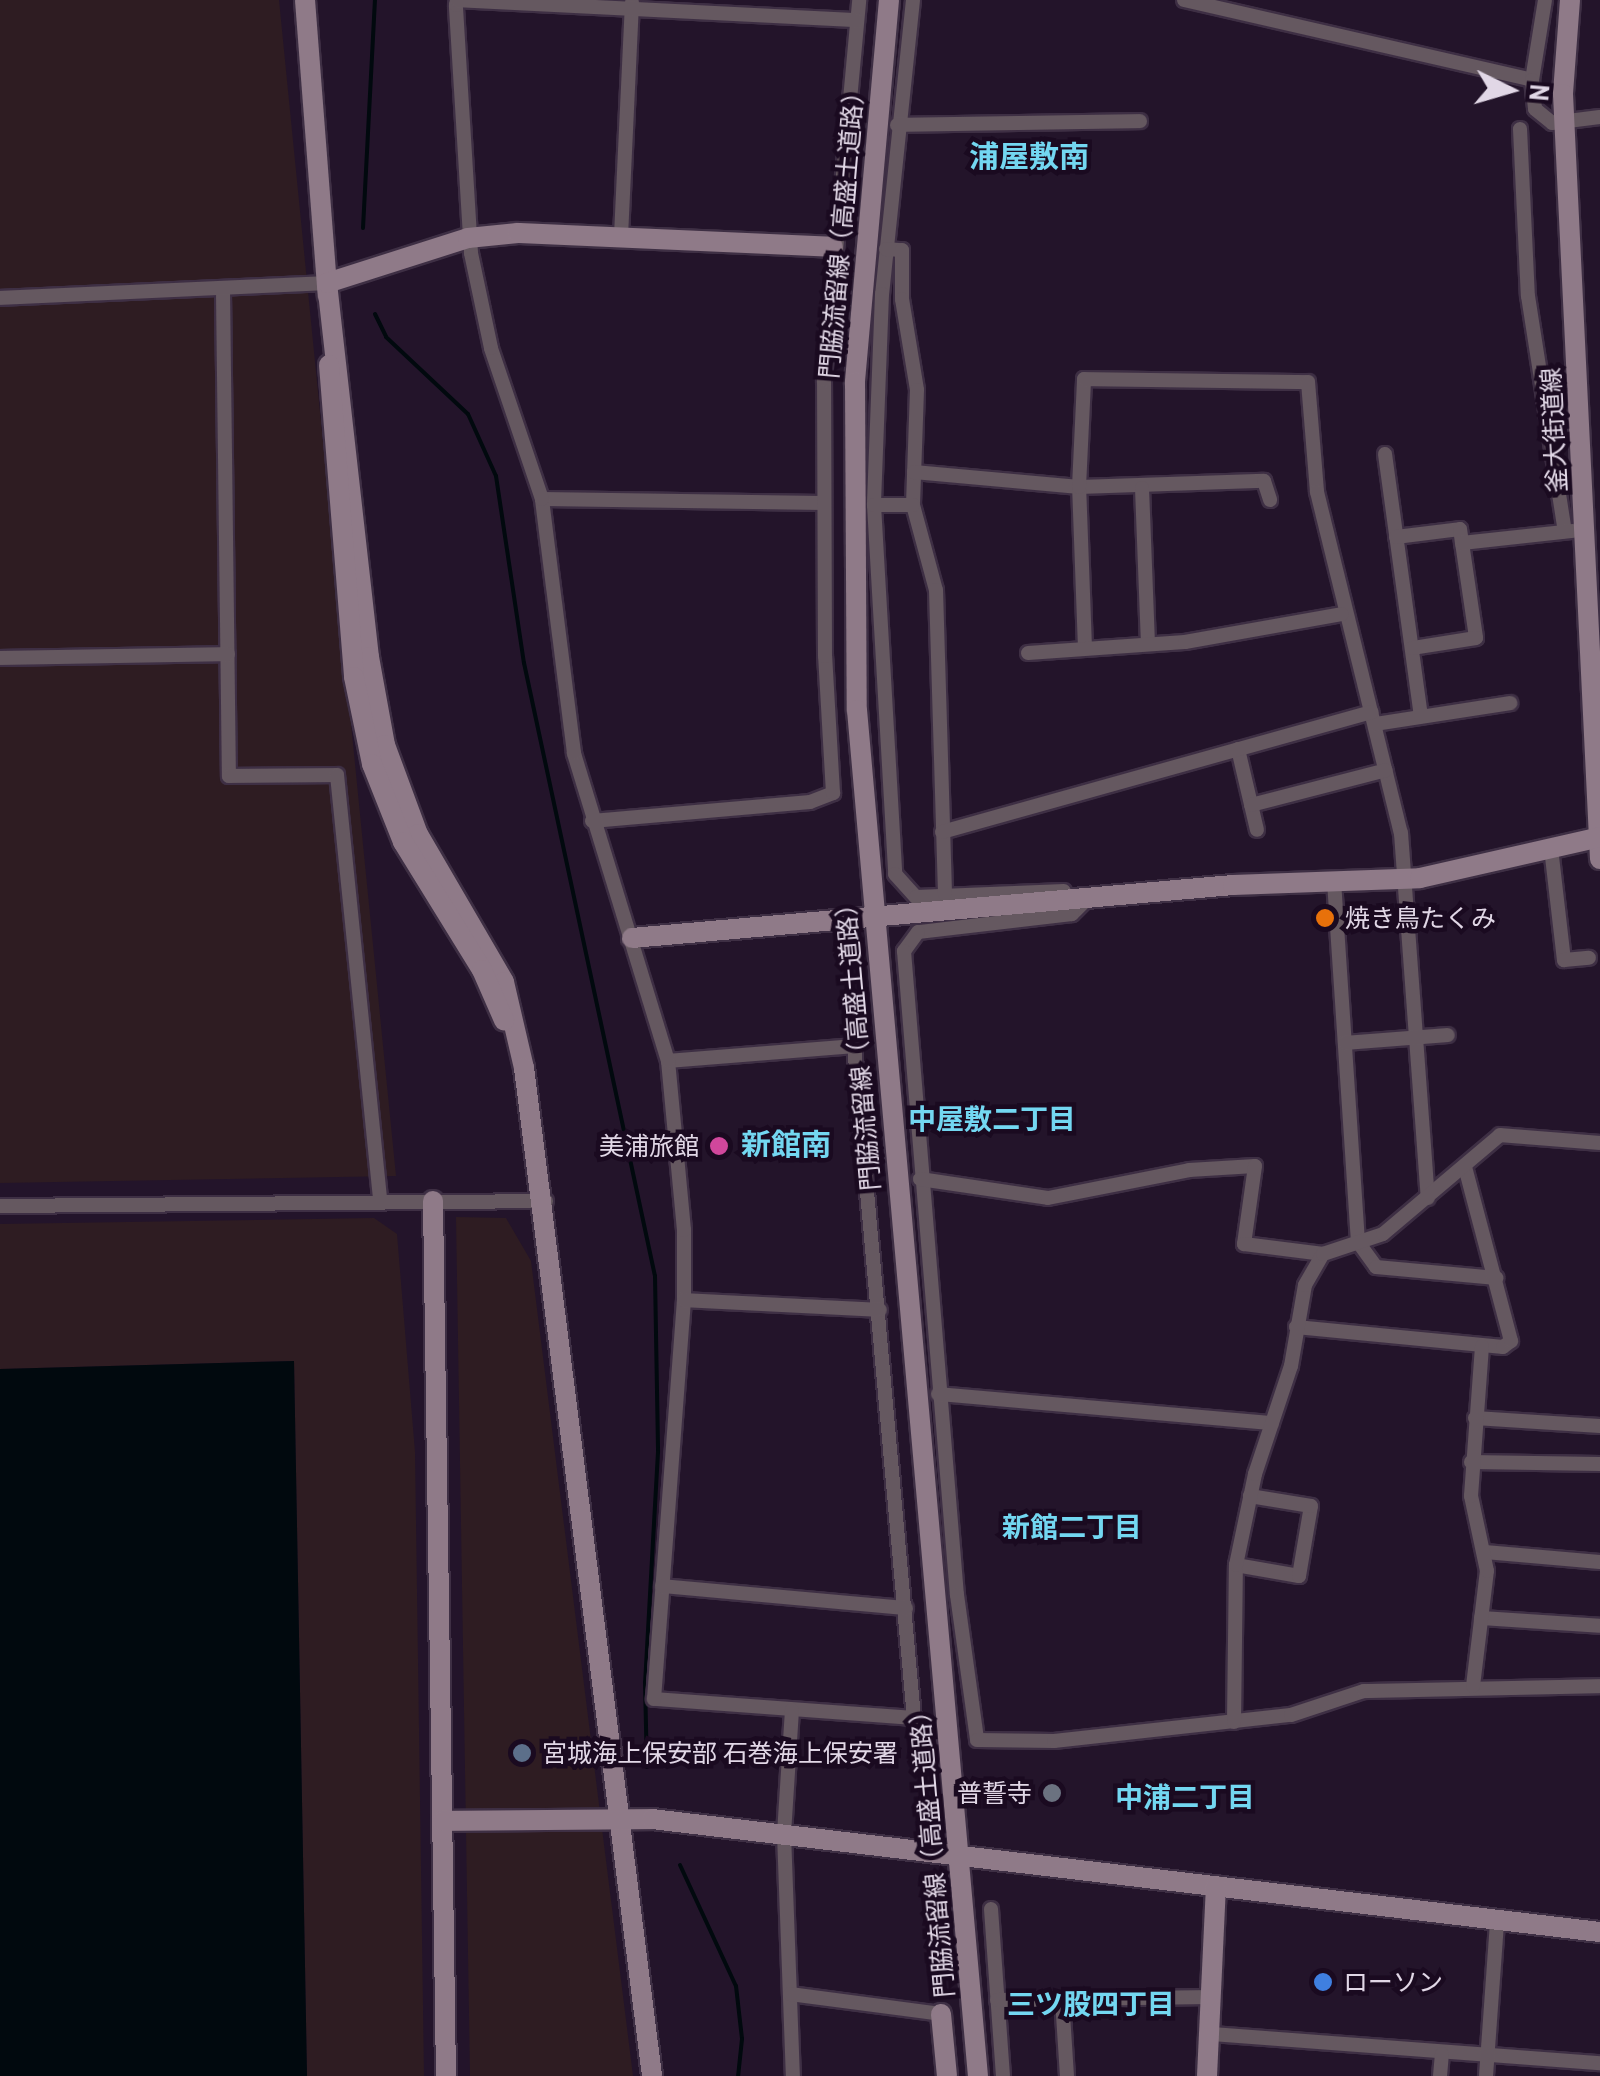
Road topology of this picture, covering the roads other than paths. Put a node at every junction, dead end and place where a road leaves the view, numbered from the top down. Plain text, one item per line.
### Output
1 (305, 0) edge
2 (858, 0) edge
3 (889, 0) edge
4 (913, 0) edge
5 (1184, 0) edge
6 (1546, 0) edge
7 (1570, 0) edge
8 (631, 4) edge
9 (856, 20) junction
10 (1532, 80) junction
11 (1600, 117) edge
12 (1140, 121) dead end
13 (1564, 122) junction
14 (897, 125) junction
15 (1520, 130) dead end
16 (621, 236) junction
17 (468, 238) junction
18 (833, 247) junction
19 (886, 249) junction
20 (328, 284) junction
21 (223, 292) junction
22 (0, 298) edge
23 (1384, 454) dead end
24 (914, 472) junction
25 (1079, 486) junction
26 (1142, 488) junction
27 (542, 499) junction
28 (1270, 500) dead end
29 (823, 503) junction
30 (874, 505) junction
31 (913, 505) junction
32 (1574, 531) junction
33 (1396, 537) junction
34 (1462, 543) junction
35 (1342, 614) junction
36 (1148, 644) junction
37 (1084, 648) junction
38 (1412, 648) junction
39 (1028, 653) dead end
40 (228, 654) junction
41 (0, 658) edge
42 (1510, 703) dead end
43 (1421, 716) junction
44 (1373, 718) junction
45 (1238, 749) junction
46 (1386, 770) junction
47 (1251, 805) junction
48 (592, 821) junction
49 (1257, 830) dead end
50 (942, 832) junction
51 (1600, 844) edge
52 (1551, 848) junction
53 (1404, 879) junction
54 (1334, 881) junction
55 (945, 894) junction
56 (1089, 898) junction
57 (871, 919) junction
58 (632, 938) junction
59 (1589, 958) dead end
60 (1448, 1035) dead end
61 (1416, 1038) junction
62 (1345, 1043) junction
63 (668, 1062) junction
64 (1600, 1143) edge
65 (1465, 1167) junction
66 (920, 1180) junction
67 (1428, 1198) junction
68 (433, 1201) junction
69 (380, 1202) junction
70 (546, 1202) junction
71 (0, 1206) edge
72 (1358, 1242) junction
73 (1323, 1254) junction
74 (1496, 1278) junction
75 (684, 1300) junction
76 (880, 1310) junction
77 (1296, 1327) junction
78 (1482, 1346) junction
79 (938, 1394) junction
80 (1475, 1418) junction
81 (1272, 1423) junction
82 (1600, 1426) edge
83 (1471, 1462) junction
84 (1600, 1464) edge
85 (1250, 1496) junction
86 (1485, 1552) junction
87 (1600, 1562) edge
88 (1236, 1565) junction
89 (662, 1586) junction
90 (906, 1608) junction
91 (1481, 1618) junction
92 (1600, 1626) edge
93 (1473, 1686) junction
94 (1600, 1686) edge
95 (792, 1710) junction
96 (1234, 1722) junction
97 (620, 1818) junction
98 (442, 1821) junction
99 (784, 1834) junction
100 (958, 1856) junction
101 (1216, 1886) junction
102 (991, 1909) dead end
103 (1497, 1922) junction
104 (1600, 1932) edge
105 (790, 1994) junction
106 (1211, 1997) junction
107 (1062, 1998) junction
108 (997, 2000) junction
109 (941, 2014) joint
110 (1212, 2034) junction
111 (1442, 2054) junction
112 (1487, 2058) junction
113 (1600, 2063) edge
114 (446, 2076) edge
115 (652, 2076) edge
116 (793, 2076) edge
117 (947, 2076) edge
118 (978, 2076) edge
119 (1003, 2076) edge
120 (1068, 2076) edge
121 (1207, 2076) edge
122 (1440, 2076) edge
123 (1486, 2076) edge

1 - 20 street
2 - 9 street
3 - 57 street, 門脇流留線（高盛土道路）
4 - 14 street
5 - 10 street
6 - 10 street
7 - 13 street, 釜大街道線
8 - 9 street
8 - 16 street
8 - 17 street
9 - 18 street
10 - 13 street
11 - 13 street
12 - 14 street
13 - 32 street, 釜大街道線
14 - 19 street
15 - 32 street
16 - 17 street
16 - 18 street
17 - 20 street
17 - 27 street
18 - 29 street
19 - 24 street
19 - 30 street
20 - 21 street
20 - 70 street
21 - 22 street
21 - 40 street
23 - 33 street
24 - 25 street
24 - 31 street
25 - 26 street
25 - 35 street
25 - 37 street
26 - 28 street
26 - 36 street
27 - 29 street
27 - 48 street
29 - 48 street
30 - 31 street
30 - 55 street
31 - 50 street
32 - 34 street
32 - 51 street, 釜大街道線
33 - 34 street
33 - 38 street
34 - 38 street
35 - 36 street
35 - 44 street
36 - 37 street
37 - 39 street
38 - 43 street
40 - 41 street
40 - 69 street
42 - 43 street
43 - 44 street
44 - 45 street
44 - 46 street
45 - 47 street
45 - 50 street
46 - 47 street
46 - 53 street
47 - 49 street
48 - 58 street
50 - 55 street
51 - 52 street
52 - 53 street
52 - 59 street
53 - 54 street
53 - 61 street
54 - 56 street
54 - 62 street
55 - 56 street
56 - 57 street
56 - 66 street
57 - 58 street
57 - 100 street, 門脇流留線（高盛土道路）
58 - 63 street
60 - 61 street
61 - 62 street
61 - 67 street
62 - 72 street
63 - 75 street
63 - 76 street
64 - 65 street
65 - 67 street
65 - 74 street
66 - 73 street
66 - 79 street
67 - 72 street
68 - 69 street
68 - 70 street
68 - 98 street
69 - 71 street
70 - 97 street
72 - 73 street
72 - 74 street
73 - 77 street
74 - 78 street
75 - 76 street
75 - 89 street
76 - 90 street
77 - 78 street
77 - 81 street
78 - 80 street
79 - 81 street
79 - 96 street
80 - 82 street
80 - 83 street
81 - 85 street
83 - 84 street
83 - 86 street
85 - 88 street
85 - 88 street
86 - 87 street
86 - 91 street
88 - 96 street
89 - 90 street
89 - 95 street
90 - 95 street
91 - 92 street
91 - 93 street
93 - 94 street
93 - 96 street
95 - 99 street
97 - 98 street
97 - 99 street
97 - 115 street
98 - 114 street
99 - 100 street
99 - 105 street
100 - 101 street
100 - 118 street, 門脇流留線（高盛土道路）
101 - 103 street
101 - 106 street
102 - 108 street
103 - 104 street
103 - 112 street
105 - 109 street
105 - 116 street
106 - 107 street
106 - 110 street
107 - 108 street
107 - 120 street
108 - 119 street
109 - 117 street
110 - 111 street
110 - 121 street
111 - 112 street
111 - 122 street
112 - 113 street
112 - 123 street

